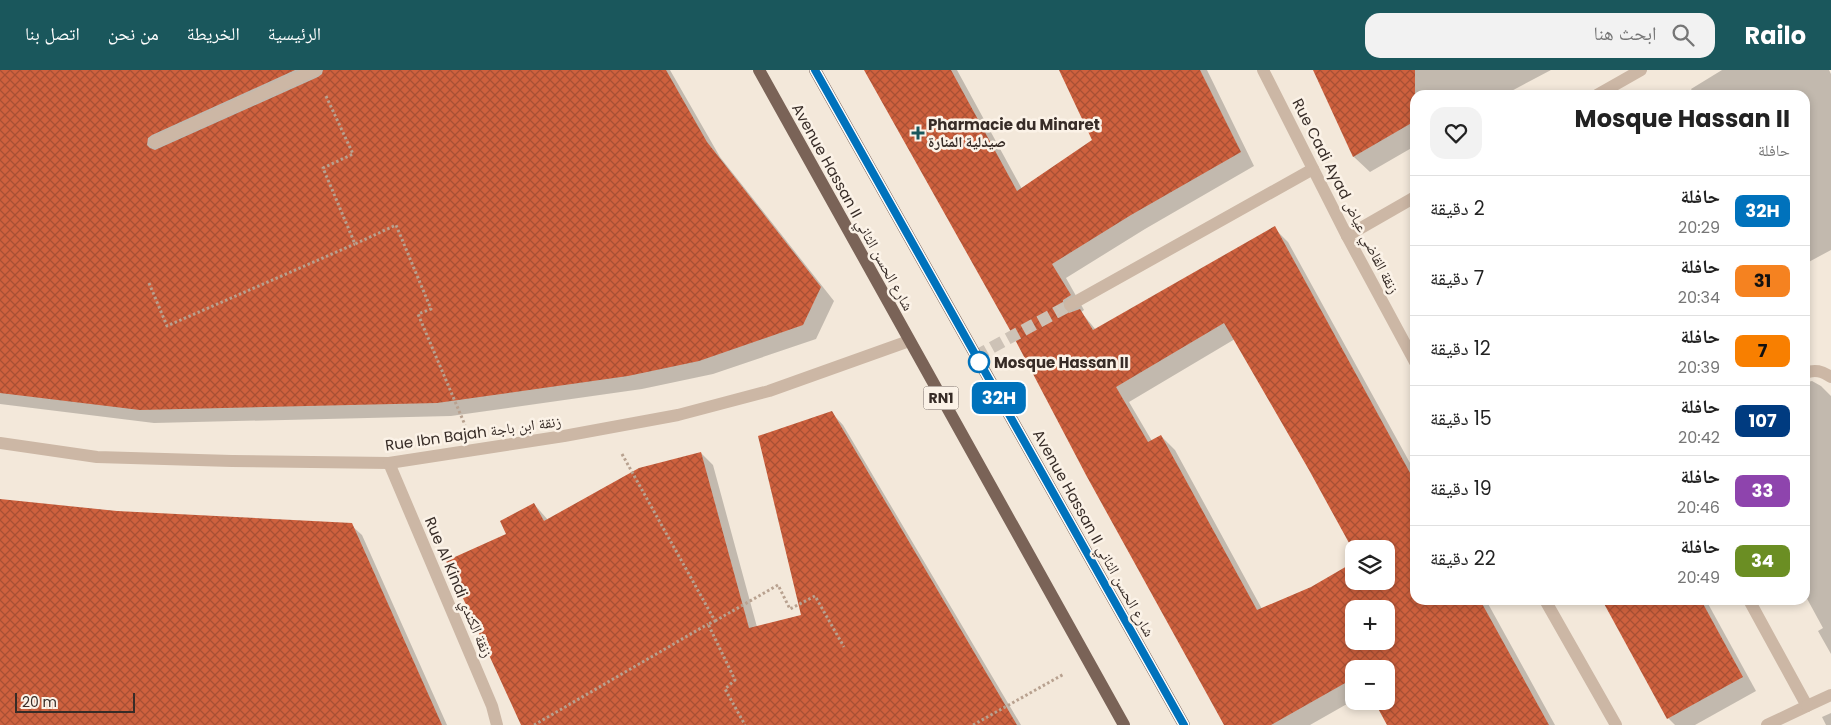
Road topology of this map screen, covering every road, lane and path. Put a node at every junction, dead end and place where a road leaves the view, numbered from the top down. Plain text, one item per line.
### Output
1 (314, 70) edge
2 (759, 70) edge
3 (816, 70) edge
4 (1263, 70) edge
5 (1641, 70) edge
6 (1606, 90) edge
7 (156, 142) dead end
8 (1313, 169) junction
9 (1410, 201) edge
10 (1347, 236) junction
11 (354, 244) junction
12 (149, 283) dead end
13 (1070, 305) tunnel mouth
14 (909, 341) junction
15 (1410, 353) edge
16 (1810, 371) edge
17 (1831, 377) edge
18 (607, 428) junction
19 (0, 443) edge
20 (476, 450) junction
21 (389, 463) junction
22 (1548, 605) edge
23 (1752, 605) edge
24 (715, 621) junction
25 (708, 624) junction
26 (844, 647) dead end
27 (1089, 660) junction
28 (1831, 695) edge
29 (1807, 706) junction
30 (497, 725) edge
31 (534, 725) edge
32 (745, 725) edge
33 (973, 725) edge
34 (1124, 725) edge
35 (1184, 725) edge
36 (1616, 725) edge
37 (1767, 725) edge

1 - 7 street
1 - 11 path
2 - 14 main road, Avenue Hassan II شارع الحسن الثاني / RN1
3 - 35 main road, Avenue Hassan II شارع الحسن الثاني
4 - 8 street, Rue Cadi Ayad زنقة القاضي عياض
5 - 6 street
8 - 10 street, Rue Cadi Ayad زنقة القاضي عياض
8 - 13 street
9 - 10 street
10 - 15 street, Rue Cadi Ayad زنقة القاضي عياض
11 - 12 path
11 - 20 path
14 - 18 street, Rue Ibn Bajah زنقة ابن باجة
14 - 27 main road, Avenue Hassan II شارع الحسن الثاني / RN1
16 - 17 street
18 - 20 street, Rue Ibn Bajah زنقة ابن باجة
18 - 24 path
19 - 21 street, Rue Ibn Bajah زنقة ابن باجة
20 - 21 street, Rue Ibn Bajah زنقة ابن باجة
21 - 30 street, Rue Al Kindi زنقة الكندي
22 - 36 street
23 - 29 street
24 - 25 path
24 - 26 path
25 - 31 path
25 - 32 path
27 - 33 path
27 - 34 main road, Avenue Hassan II شارع الحسن الثاني / RN1
28 - 29 street
29 - 37 street

